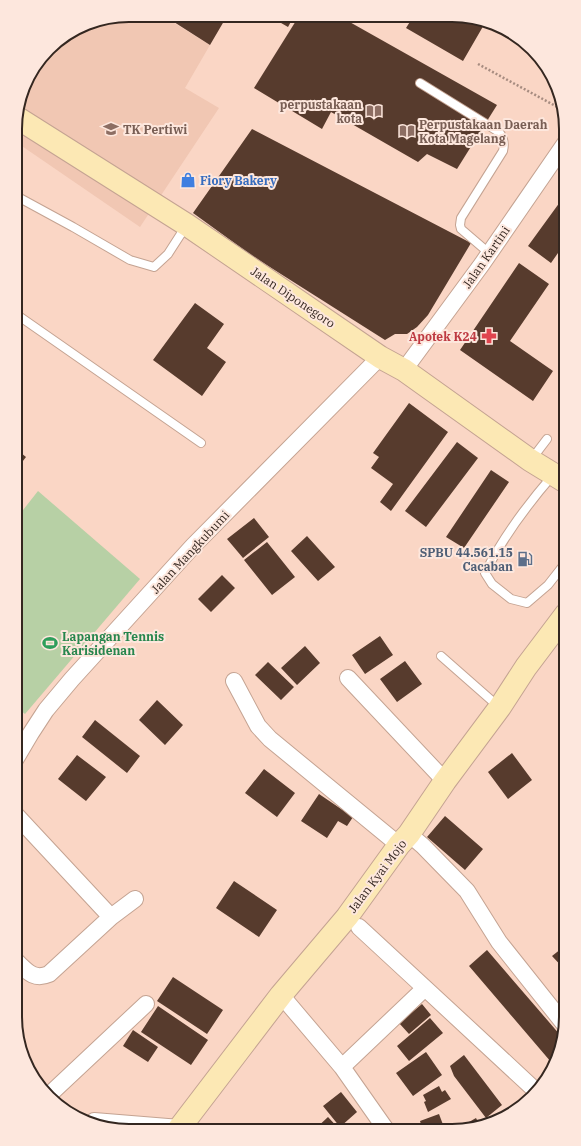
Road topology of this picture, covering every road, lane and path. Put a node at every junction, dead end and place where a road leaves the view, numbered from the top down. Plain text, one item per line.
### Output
1 (478, 64) dead end
2 (420, 83) dead end
3 (557, 107) edge
4 (23, 121) edge
5 (559, 152) edge
6 (22, 199) edge
7 (187, 225) junction
8 (489, 253) junction
9 (22, 318) edge
10 (380, 357) junction
11 (404, 370) junction
12 (547, 439) dead end
13 (201, 443) dead end
14 (530, 460) junction
15 (559, 477) edge
16 (559, 479) edge
17 (559, 571) edge
18 (559, 623) edge
19 (441, 656) dead end
20 (348, 678) dead end
21 (234, 681) dead end
22 (500, 707) junction
23 (22, 748) edge
24 (445, 781) junction
25 (22, 822) edge
26 (404, 840) junction
27 (135, 899) dead end
28 (111, 917) junction
29 (359, 927) dead end
30 (22, 967) edge
31 (425, 988) junction
32 (281, 995) junction
33 (146, 1004) dead end
34 (559, 1017) edge
35 (342, 1067) junction
36 (532, 1088) edge
37 (52, 1092) edge
38 (183, 1124) edge
39 (382, 1124) edge

1 - 3 path
2 - 8 lane
4 - 7 main road, Jalan Diponegoro
5 - 8 street, Jalan Kartini
6 - 7 lane
7 - 10 main road, Jalan Diponegoro
8 - 11 street, Jalan Kartini
9 - 13 lane
10 - 11 main road, Jalan Diponegoro
10 - 23 street, Jalan Mangkubumi
11 - 14 main road, Jalan Diponegoro
12 - 14 lane
14 - 15 main road, Jalan Diponegoro
16 - 17 lane
18 - 22 main road, Jalan Kyai Mojo
19 - 22 lane
20 - 24 street
21 - 26 street
22 - 24 main road, Jalan Kyai Mojo
24 - 26 main road, Jalan Kyai Mojo
25 - 28 street
26 - 32 main road, Jalan Kyai Mojo
26 - 34 street
27 - 28 street
28 - 30 street
29 - 31 street
31 - 35 street
31 - 36 street
32 - 35 street
32 - 38 main road, Jalan Kyai Mojo
33 - 37 street
35 - 39 street

